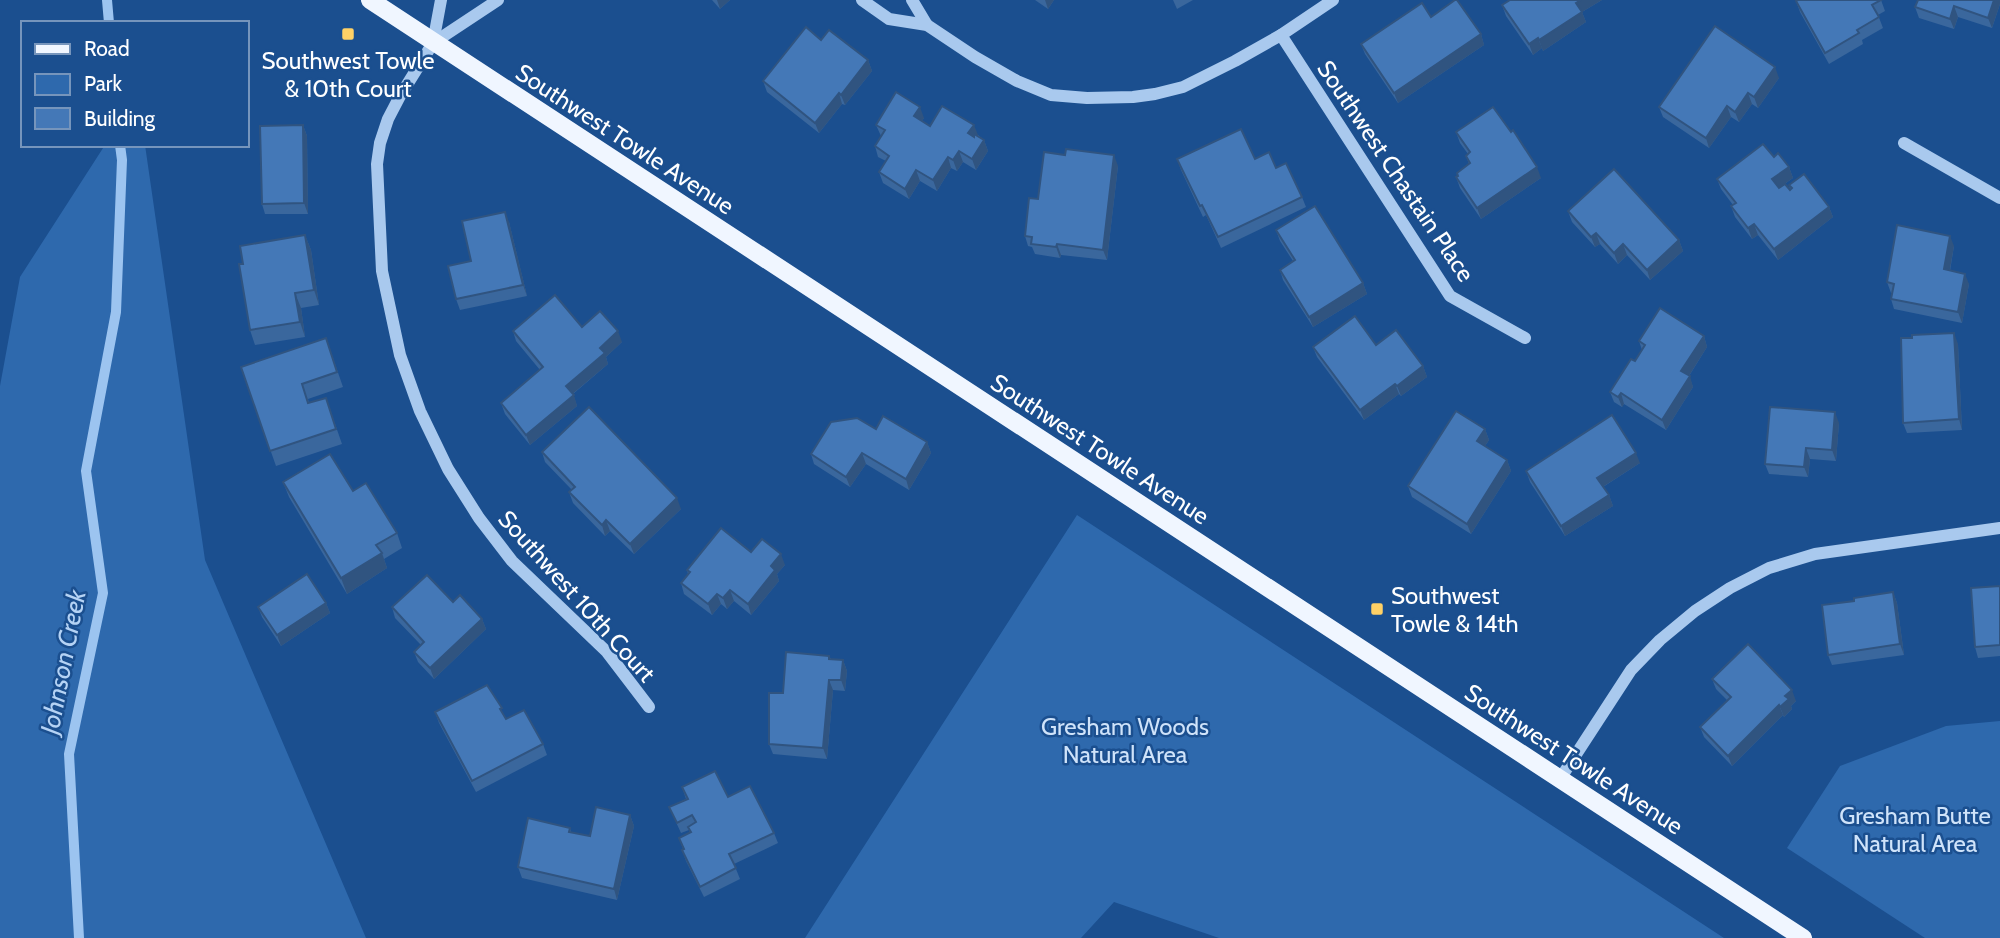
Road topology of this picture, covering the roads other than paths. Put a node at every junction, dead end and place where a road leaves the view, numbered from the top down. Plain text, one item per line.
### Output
1 (370, 0) edge
2 (441, 0) edge
3 (498, 0) edge
4 (862, 0) edge
5 (912, 0) edge
6 (1333, 0) edge
7 (927, 25) junction
8 (1281, 35) junction
9 (433, 43) junction
10 (1905, 143) dead end
11 (2000, 198) edge
12 (1525, 338) dead end
13 (2000, 528) edge
14 (649, 707) dead end
15 (1560, 779) junction
16 (1803, 938) edge

1 - 9 main road, Southwest Towle Avenue
2 - 9 street
3 - 9 street
4 - 7 street
5 - 7 street
6 - 8 street
7 - 8 street
8 - 12 street, Southwest Chastain Place
9 - 14 street, Southwest 10th Court
9 - 15 main road, Southwest Towle Avenue
10 - 11 street
13 - 15 street
15 - 16 main road, Southwest Towle Avenue

